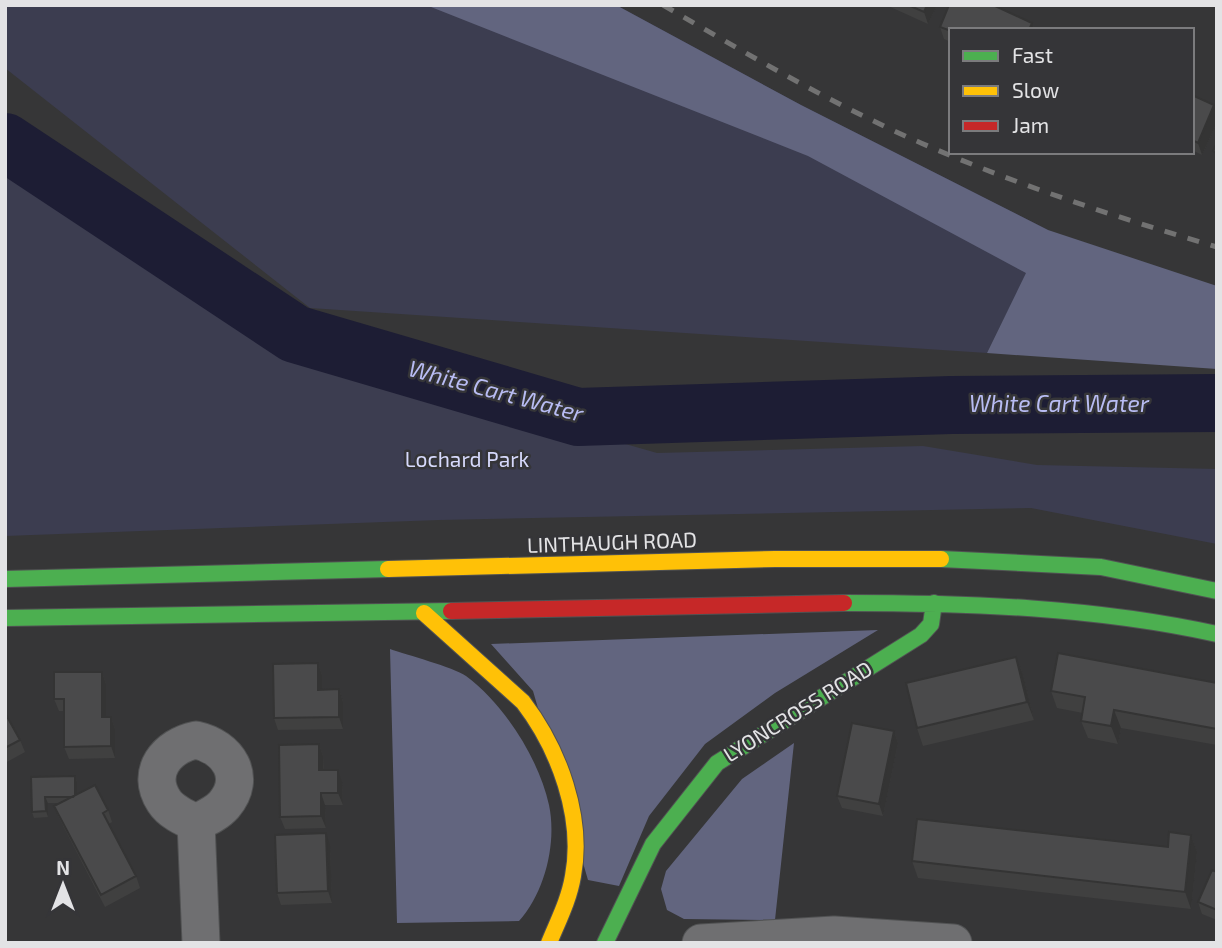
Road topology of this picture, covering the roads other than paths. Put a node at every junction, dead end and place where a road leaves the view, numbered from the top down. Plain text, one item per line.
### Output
1 (935, 559) junction
2 (422, 570) junction
3 (5, 579) edge
4 (1217, 591) edge
5 (934, 603) junction
6 (424, 612) junction
7 (5, 618) edge
8 (1217, 634) edge
9 (196, 823) dead end
10 (201, 943) edge
11 (549, 943) edge
12 (605, 943) edge
13 (701, 943) edge
14 (953, 943) edge

1 - 2 street, LINTHAUGH ROAD
1 - 4 street, LINTHAUGH ROAD
1 - 5 street, LYONCROSS ROAD
2 - 3 street, LINTHAUGH ROAD
2 - 6 street
5 - 6 street
5 - 8 street
5 - 12 street, LYONCROSS ROAD
6 - 7 street
6 - 11 street
9 - 10 street
13 - 14 street

